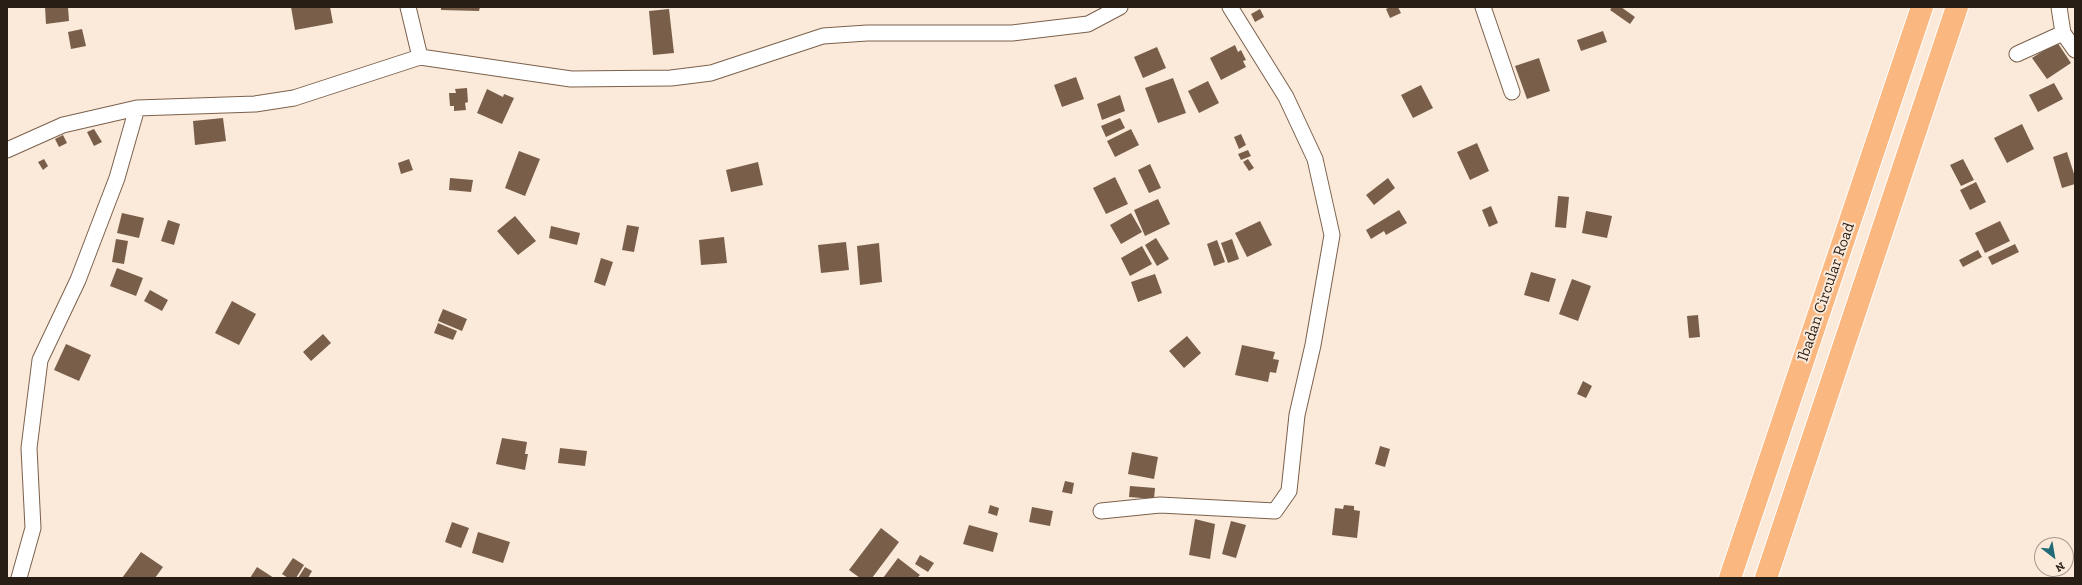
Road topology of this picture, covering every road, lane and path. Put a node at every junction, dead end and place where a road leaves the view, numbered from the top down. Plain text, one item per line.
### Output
1 (408, 7) edge
2 (1120, 7) edge
3 (1230, 7) edge
4 (1483, 7) edge
5 (1922, 7) edge
6 (1957, 7) edge
7 (2059, 7) edge
8 (2063, 33) junction
9 (2075, 50) edge
10 (2017, 54) dead end
11 (420, 57) junction
12 (1512, 92) dead end
13 (137, 108) junction
14 (7, 150) edge
15 (1101, 511) dead end
16 (19, 578) edge
17 (1730, 578) edge
18 (1766, 578) edge

1 - 11 street
2 - 11 street
3 - 15 street
4 - 12 street
5 - 17 highway, Ibadan Circular Road
6 - 18 highway, Ibadan Circular Road
7 - 8 street
8 - 9 street
8 - 10 street
11 - 13 street
13 - 14 street
13 - 16 street

